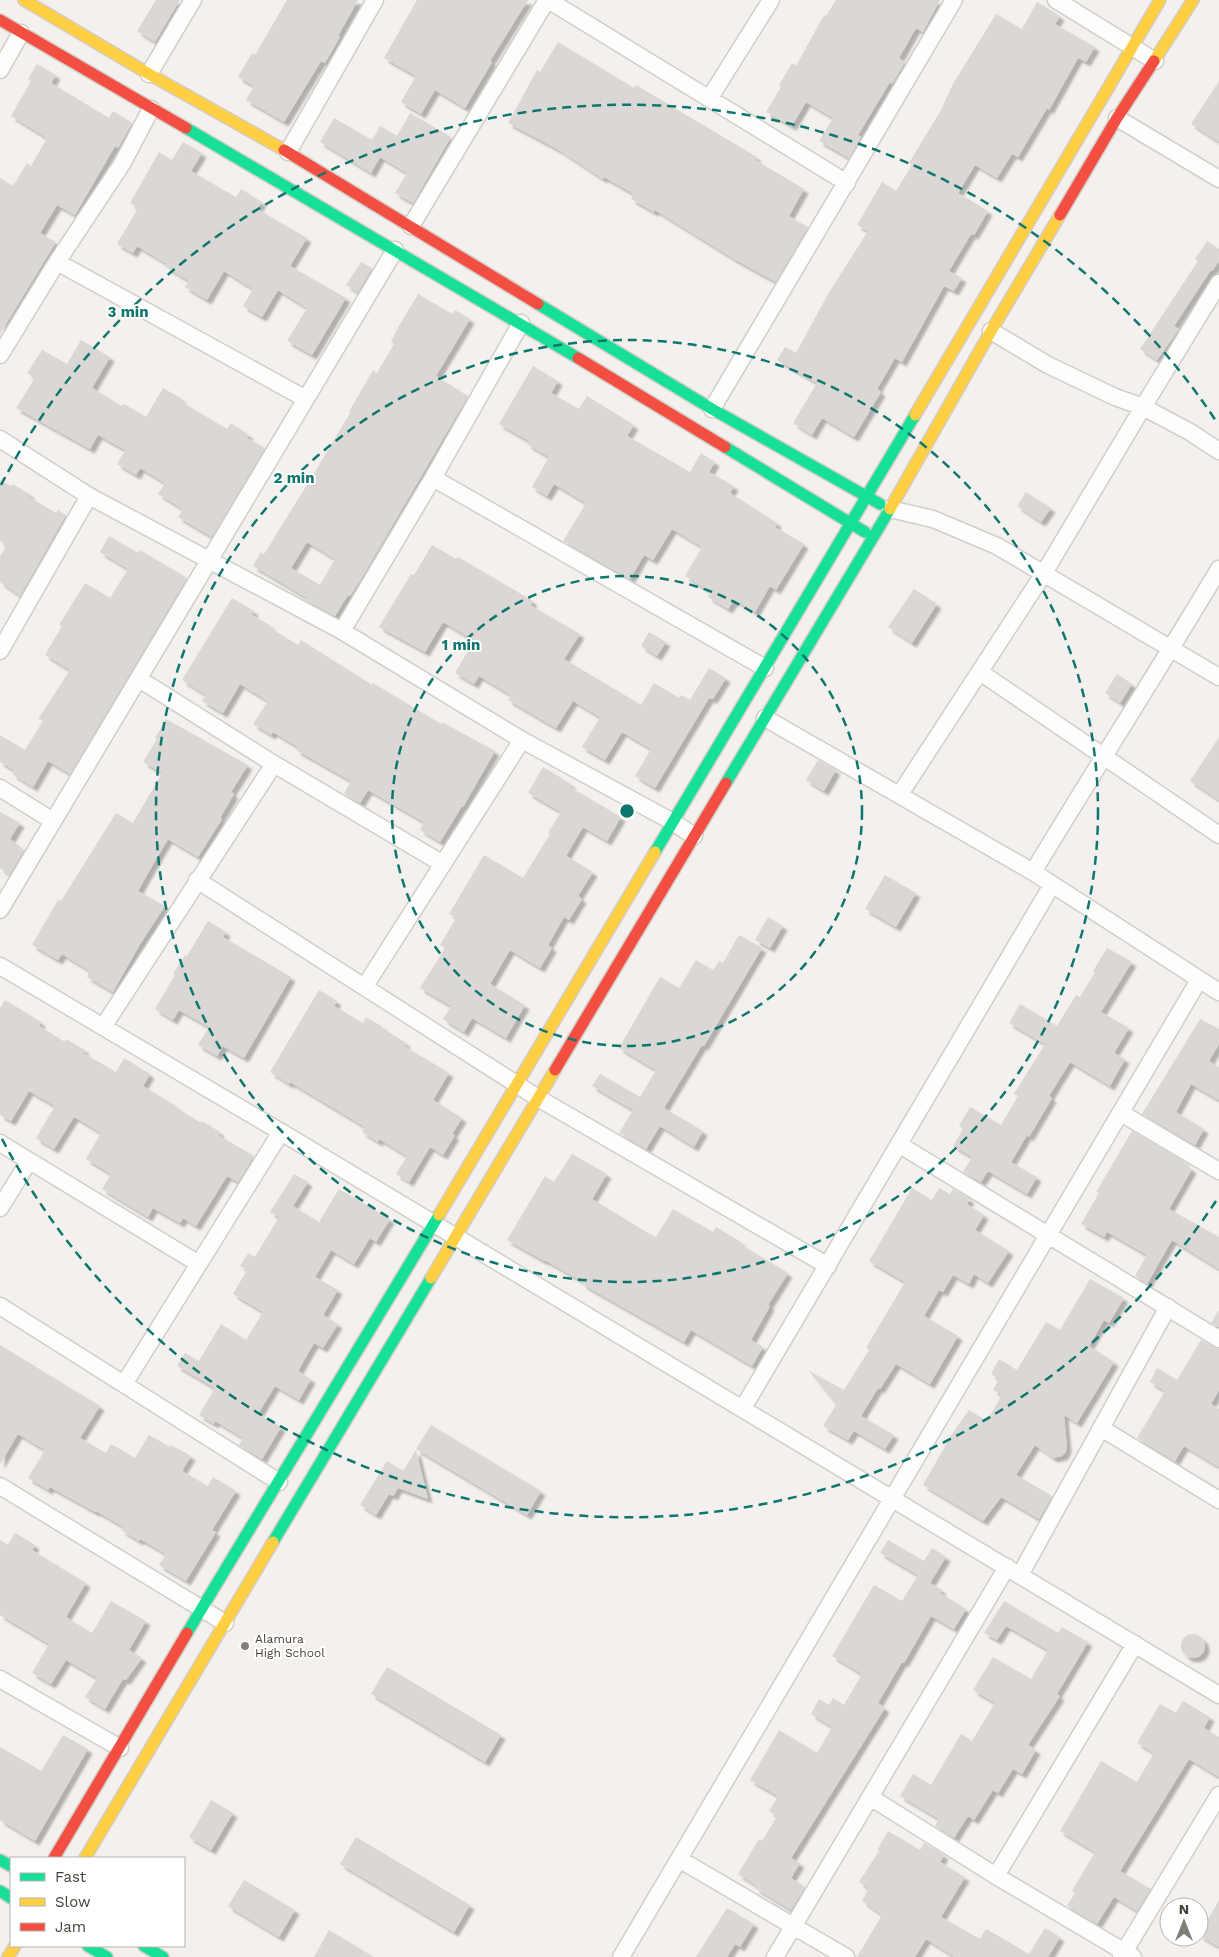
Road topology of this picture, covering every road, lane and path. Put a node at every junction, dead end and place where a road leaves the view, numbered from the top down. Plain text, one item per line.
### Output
1 (24, 0) edge
2 (193, 0) edge
3 (375, 0) edge
4 (547, 0) edge
5 (771, 0) edge
6 (954, 0) edge
7 (1056, 0) edge
8 (1160, 0) edge
9 (1193, 0) edge
10 (0, 20) edge
11 (21, 33) junction
12 (1132, 46) junction
13 (1155, 61) junction
14 (0, 70) edge
15 (149, 74) junction
16 (709, 99) junction
17 (151, 109) junction
18 (1117, 118) junction
19 (288, 152) junction
20 (1219, 179) edge
21 (847, 183) junction
22 (411, 226) junction
23 (395, 250) junction
24 (57, 262) junction
25 (1219, 283) edge
26 (521, 323) junction
27 (991, 331) junction
28 (0, 355) edge
29 (306, 400) junction
30 (1143, 407) junction
31 (712, 409) junction
32 (0, 439) edge
33 (1219, 451) edge
34 (433, 478) junction
35 (89, 496) junction
36 (867, 497) junction
37 (890, 510) junction
38 (851, 524) junction
39 (873, 536) junction
40 (210, 560) junction
41 (1219, 569) edge
42 (1044, 573) junction
43 (6, 626) edge
44 (342, 632) junction
45 (1172, 649) junction
46 (0, 651) edge
47 (765, 668) junction
48 (980, 672) junction
49 (1219, 677) edge
50 (139, 679) junction
51 (765, 718) junction
52 (522, 740) junction
53 (1103, 757) junction
54 (274, 764) junction
55 (0, 788) edge
56 (900, 794) junction
57 (53, 821) junction
58 (673, 822) junction
59 (1219, 835) edge
60 (694, 836) junction
61 (442, 864) junction
62 (1033, 872) junction
63 (197, 880) junction
64 (1052, 885) junction
65 (0, 910) edge
66 (0, 966) edge
67 (1199, 980) junction
68 (365, 986) junction
69 (1219, 992) edge
70 (103, 1027) junction
71 (516, 1084) junction
72 (538, 1098) junction
73 (1121, 1113) junction
74 (281, 1132) junction
75 (0, 1143) edge
76 (900, 1145) junction
77 (29, 1160) junction
78 (1219, 1171) edge
79 (0, 1208) edge
80 (433, 1224) junction
81 (1049, 1235) junction
82 (455, 1237) junction
83 (199, 1264) junction
84 (828, 1266) junction
85 (0, 1306) edge
86 (1168, 1307) junction
87 (1219, 1339) edge
88 (124, 1384) junction
89 (743, 1408) junction
90 (1101, 1428) junction
91 (279, 1482) junction
92 (0, 1486) edge
93 (892, 1500) junction
94 (1219, 1500) edge
95 (1013, 1571) junction
96 (201, 1609) junction
97 (225, 1623) junction
98 (1135, 1644) junction
99 (0, 1679) edge
100 (1219, 1695) edge
101 (120, 1748) junction
102 (1219, 1795) edge
103 (870, 1797) junction
104 (55, 1857) edge
105 (86, 1857) edge
106 (679, 1859) junction
107 (996, 1876) junction
108 (794, 1926) junction
109 (90, 1947) edge
110 (146, 1947) edge
111 (1126, 1955) edge
112 (107, 1957) edge
113 (163, 1957) edge
114 (621, 1957) edge
115 (776, 1957) edge
116 (846, 1957) edge

1 - 15 street
2 - 15 street
3 - 19 street
4 - 16 street
4 - 22 street
5 - 16 street
6 - 21 street
7 - 12 street
8 - 12 street
9 - 13 street
10 - 11 street
11 - 14 street
11 - 17 street
12 - 13 street
12 - 36 street
13 - 18 street
15 - 19 street
16 - 21 street
17 - 23 street
17 - 24 street
18 - 20 street
18 - 27 street
19 - 22 street
21 - 31 street
22 - 31 street
23 - 26 street
23 - 29 street
24 - 28 street
24 - 29 street
25 - 30 street
26 - 34 street
26 - 38 street
27 - 30 street
27 - 37 street
29 - 40 street
30 - 33 street
30 - 42 street
31 - 36 street
32 - 35 street
34 - 44 street
34 - 47 street
35 - 40 street
35 - 43 street
36 - 37 street
36 - 38 street
37 - 39 street
37 - 42 street
38 - 39 street
38 - 47 street
39 - 51 street
40 - 44 street
40 - 50 street
41 - 45 street
42 - 45 street
42 - 48 street
43 - 46 street
44 - 52 street
45 - 49 street
45 - 53 street
47 - 58 street
48 - 53 street
48 - 56 street
50 - 54 street
50 - 57 street
51 - 56 street
51 - 60 street
52 - 58 street
52 - 61 street
53 - 59 street
53 - 62 street
54 - 61 street
54 - 63 street
55 - 57 street
56 - 62 street
57 - 65 street
58 - 60 street
58 - 71 street
60 - 72 street
61 - 68 street
62 - 64 street
63 - 68 street
63 - 70 street
64 - 67 street
64 - 76 street
66 - 70 street
67 - 69 street
67 - 73 street
68 - 71 street
70 - 74 street
71 - 72 street
71 - 80 street
72 - 82 street
72 - 84 street
73 - 78 street
73 - 81 street
74 - 80 street
74 - 83 street
75 - 77 street
76 - 81 street
76 - 84 street
77 - 79 street
77 - 83 street
80 - 82 street
80 - 91 street
81 - 86 street
81 - 93 street
82 - 89 street
82 - 97 street
83 - 88 street
84 - 89 street
85 - 88 street
86 - 87 street
86 - 90 street
88 - 91 street
89 - 93 street
90 - 94 street
90 - 95 street
91 - 96 street
92 - 96 street
93 - 95 street
93 - 106 street
95 - 98 street
95 - 103 street
96 - 97 street
96 - 101 street
97 - 105 street
98 - 100 street
98 - 107 street
99 - 101 street
101 - 104 street
102 - 111 street
103 - 107 street
103 - 108 street
106 - 108 street
106 - 114 street
107 - 111 street
108 - 115 street
108 - 116 street
109 - 112 street
110 - 113 street

